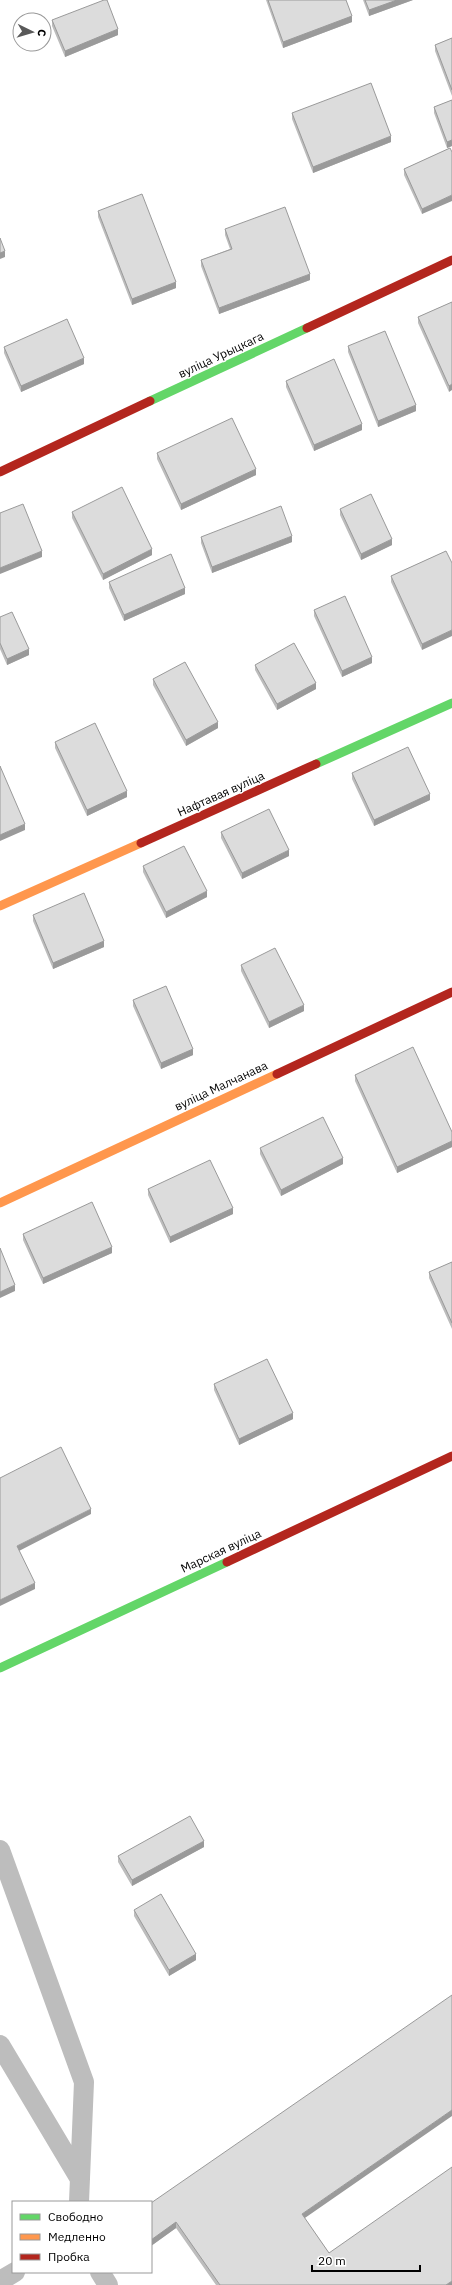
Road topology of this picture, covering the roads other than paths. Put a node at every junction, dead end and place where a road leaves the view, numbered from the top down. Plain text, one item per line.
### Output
1 (452, 260) edge
2 (0, 472) edge
3 (452, 703) edge
4 (0, 906) edge
5 (452, 992) edge
6 (0, 1203) edge
7 (452, 1456) edge
8 (0, 1668) edge
9 (0, 1850) edge
10 (0, 2045) edge
11 (80, 2179) junction
12 (79, 2201) edge
13 (13, 2273) edge
14 (101, 2273) edge
15 (0, 2281) edge
16 (108, 2285) edge

1 - 2 street, вуліца Урыцкага
3 - 4 street, Нафтавая вуліца
5 - 6 street, вуліца Малчанава
7 - 8 street, Марская вуліца
9 - 11 lane
10 - 11 lane
11 - 12 lane
13 - 15 lane
14 - 16 lane

